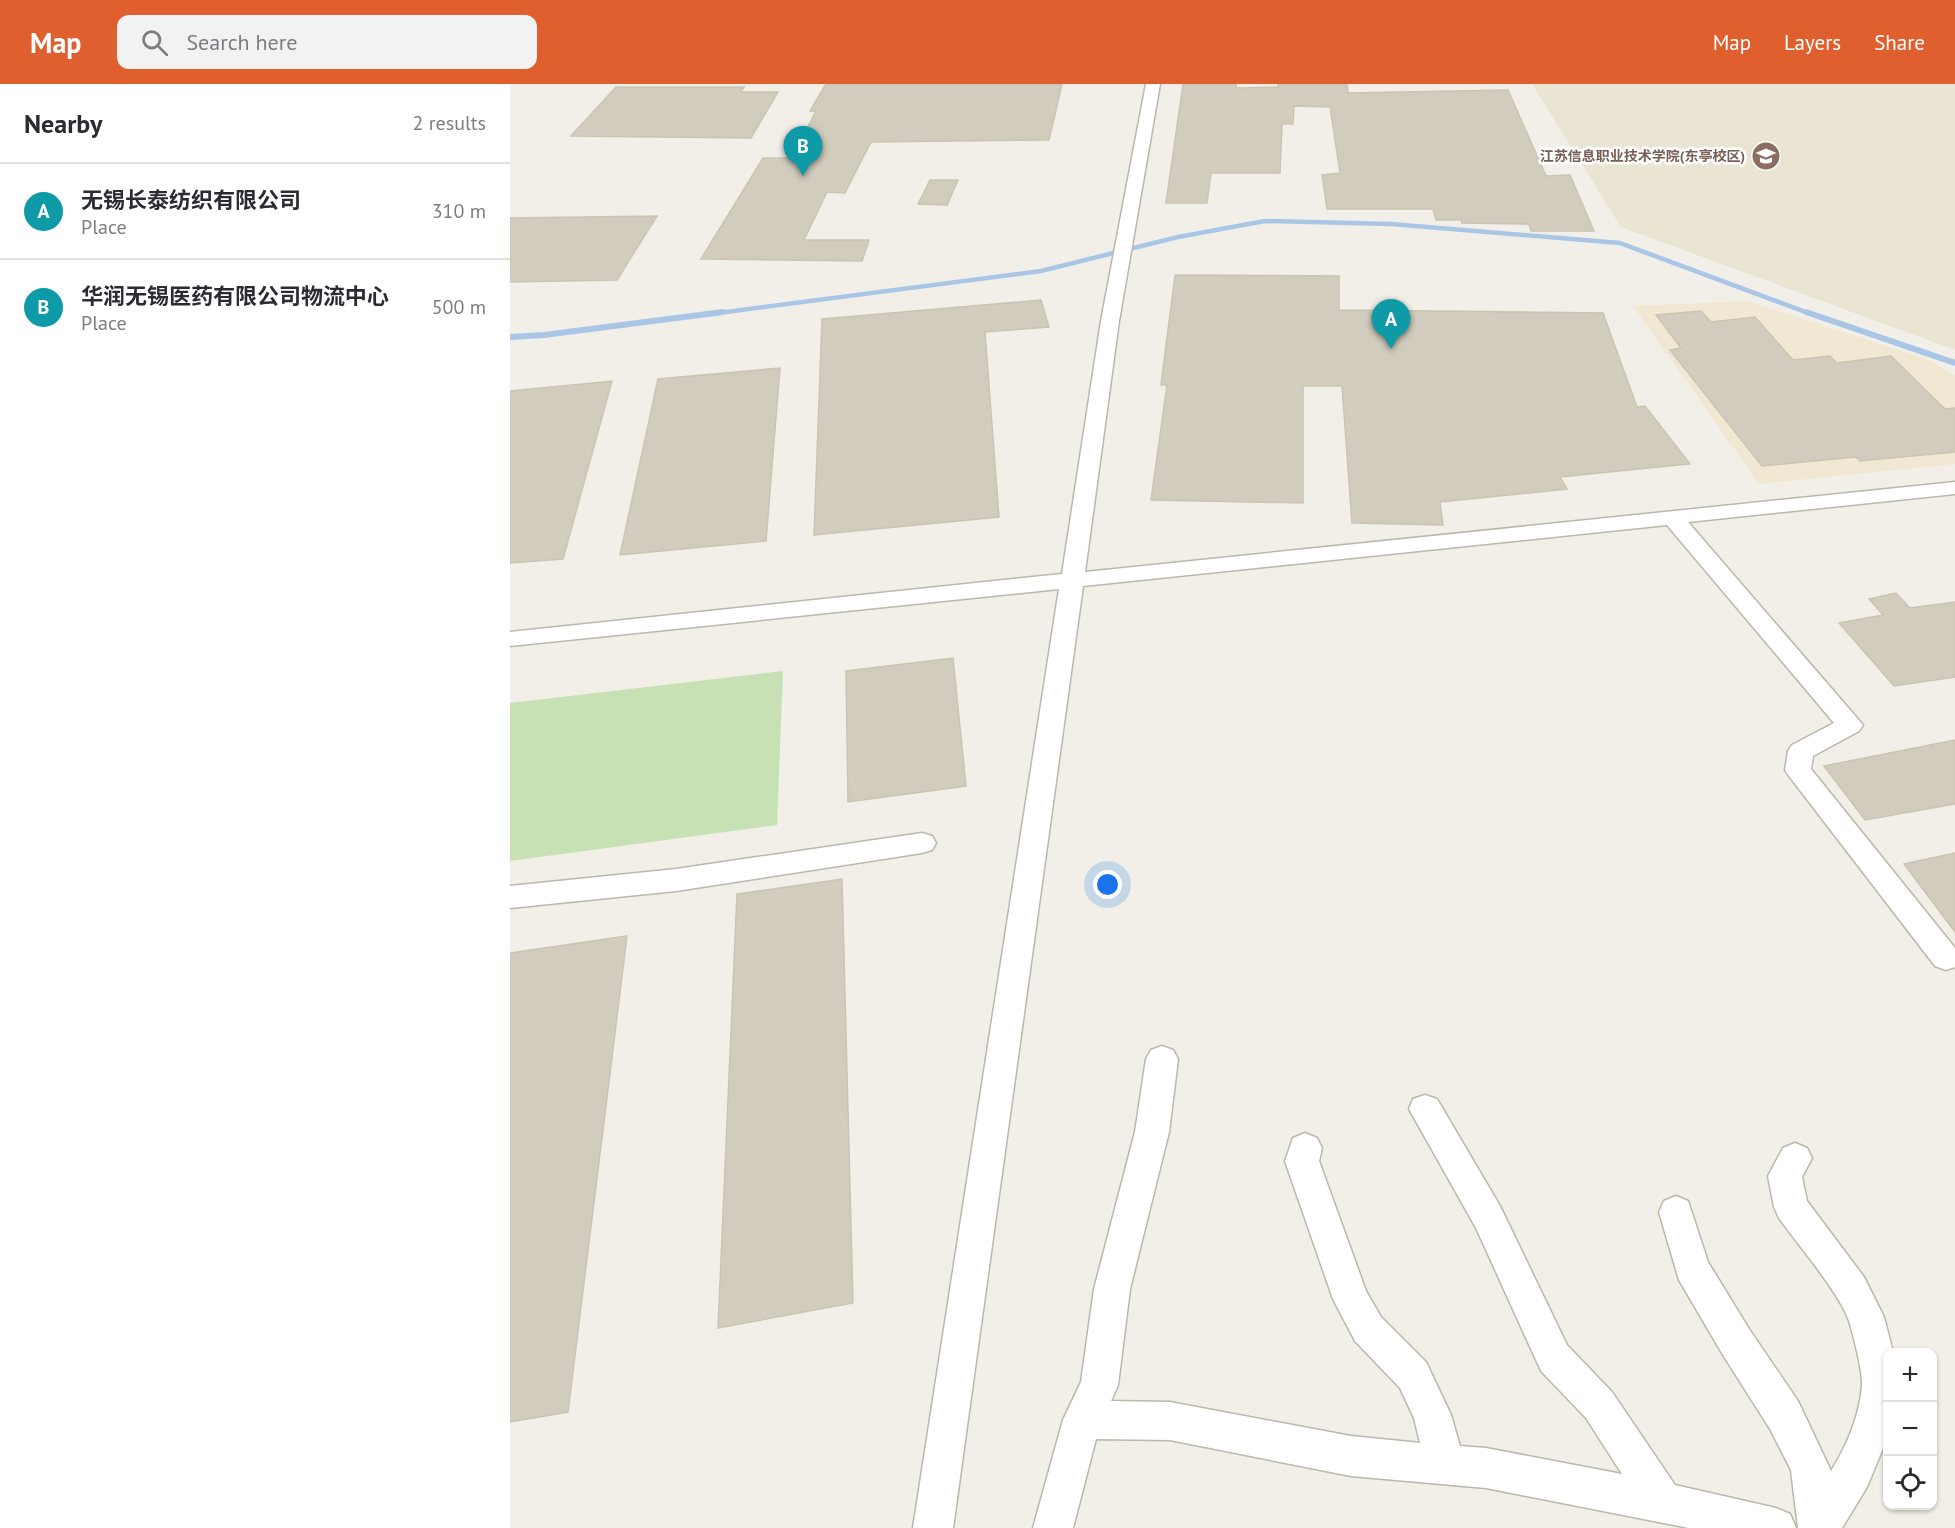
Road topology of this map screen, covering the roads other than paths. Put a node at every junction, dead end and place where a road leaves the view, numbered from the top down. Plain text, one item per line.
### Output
1 (1153, 84) edge
2 (1955, 488) edge
3 (1672, 518) junction
4 (1072, 580) junction
5 (510, 639) edge
6 (922, 843) dead end
7 (510, 897) edge
8 (1946, 958) dead end
9 (1162, 1059) dead end
10 (1425, 1109) dead end
11 (1305, 1148) dead end
12 (1795, 1158) dead end
13 (1676, 1212) dead end
14 (1082, 1420) junction
15 (1445, 1464) junction
16 (1663, 1502) junction
17 (933, 1528) edge
18 (1053, 1528) edge
19 (1776, 1528) edge
20 (1818, 1528) edge

1 - 4 street
2 - 3 street
3 - 4 street
3 - 8 street
4 - 5 street
4 - 17 street
6 - 7 street
9 - 14 street
10 - 16 street
11 - 15 street
12 - 20 street
13 - 20 street
14 - 15 street
14 - 18 street
15 - 16 street
16 - 19 street

